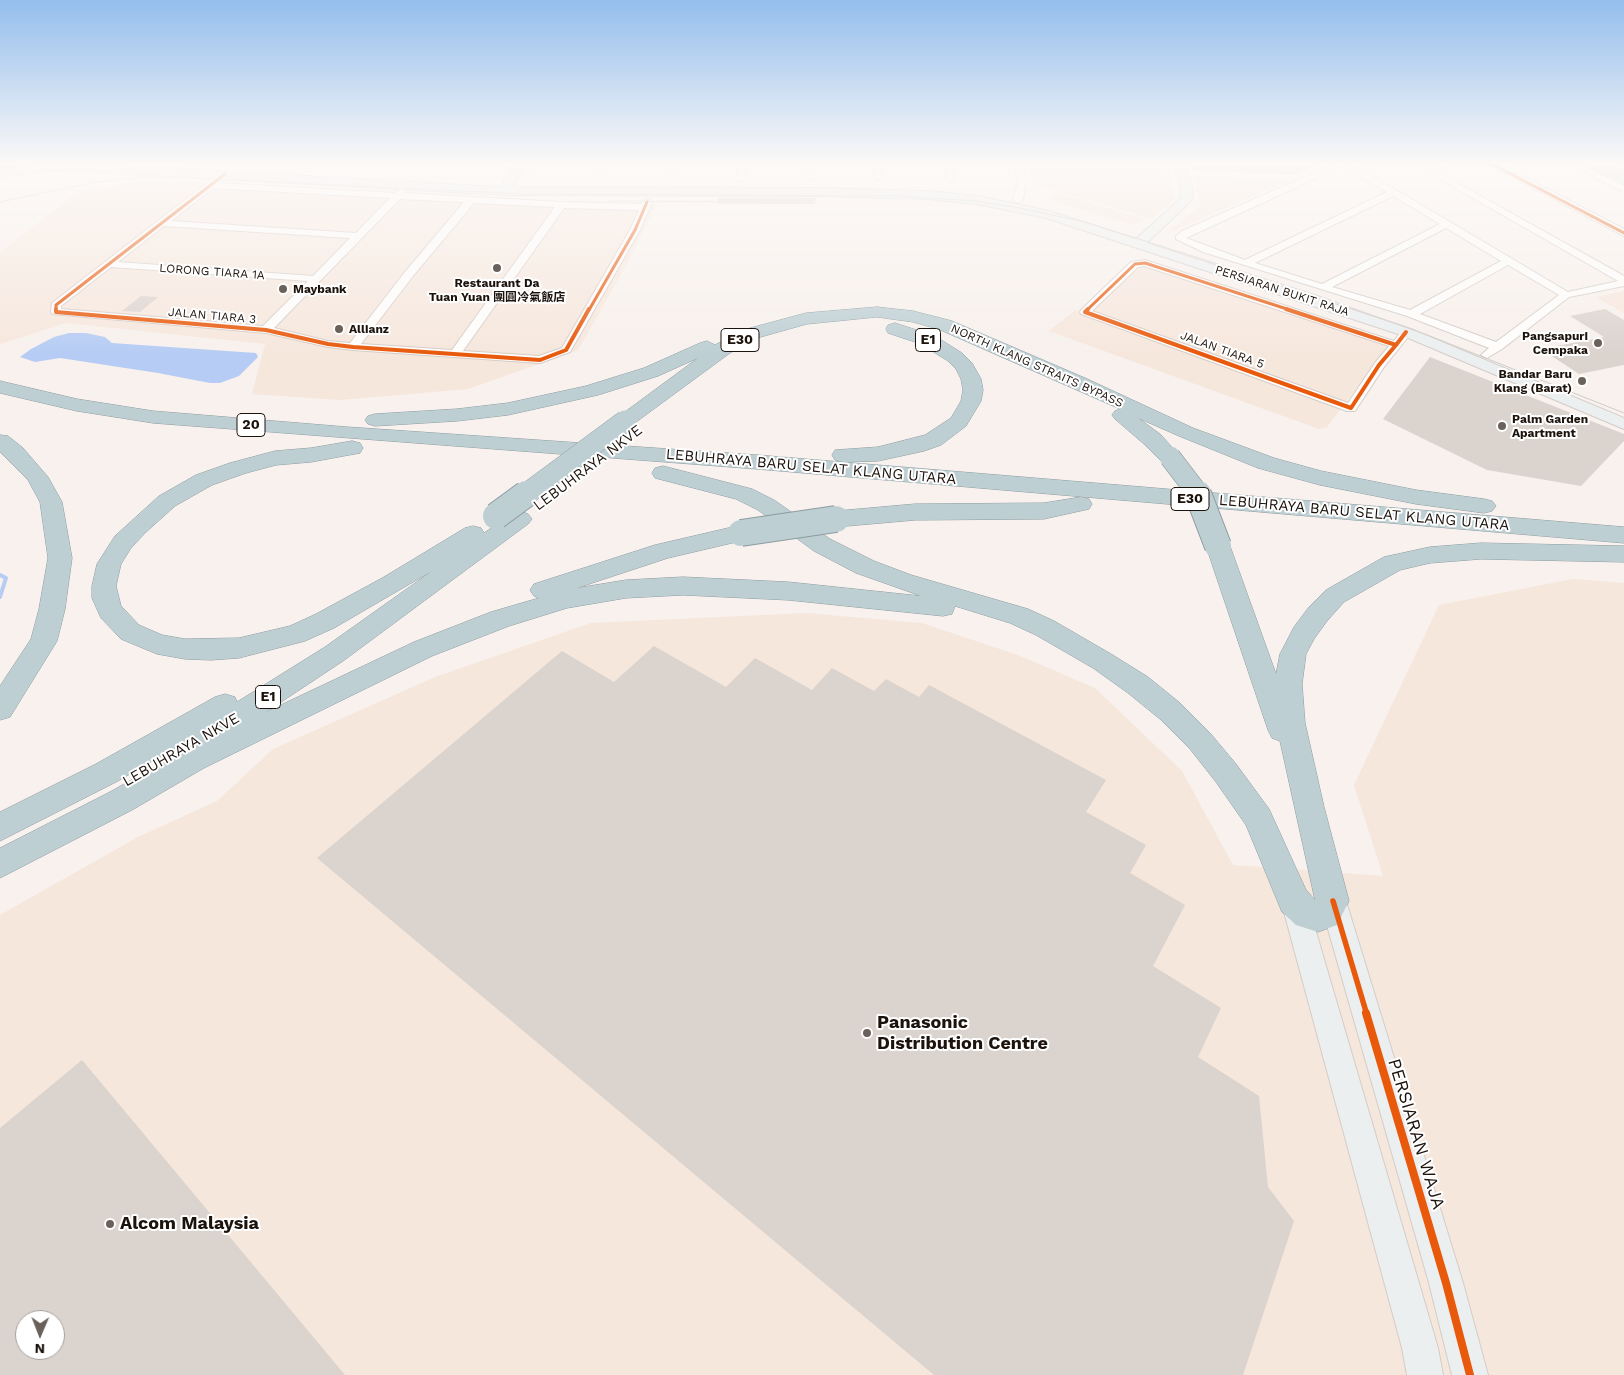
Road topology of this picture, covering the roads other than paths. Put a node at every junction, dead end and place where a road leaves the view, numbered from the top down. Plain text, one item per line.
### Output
1 (158, 226) edge
2 (210, 226) edge
3 (368, 226) edge
4 (449, 226) edge
5 (546, 226) edge
6 (637, 226) edge
7 (1089, 226) edge
8 (1097, 226) edge
9 (1158, 226) edge
10 (1200, 226) edge
11 (1323, 226) edge
12 (1443, 226) edge
13 (1451, 226) edge
14 (1526, 226) edge
15 (1611, 226) edge
16 (1624, 233) edge
17 (358, 236) junction
18 (1142, 241) junction
19 (1508, 261) junction
20 (1246, 263) junction
21 (109, 264) junction
22 (316, 279) junction
23 (1624, 282) edge
24 (1323, 287) junction
25 (1566, 295) junction
26 (876, 312) junction
27 (1411, 314) junction
28 (266, 330) junction
29 (1406, 332) junction
30 (1396, 345) junction
31 (353, 347) junction
32 (1492, 351) junction
33 (455, 355) junction
34 (1047, 368) junction
35 (0, 387) edge
36 (0, 404) edge
37 (77, 405) junction
38 (1624, 409) edge
39 (634, 423) junction
40 (1624, 424) edge
41 (505, 444) joint
42 (8, 447) edge
43 (352, 448) junction
44 (757, 462) junction
45 (664, 473) junction
46 (1081, 504) junction
47 (508, 518) junction
48 (1624, 528) edge
49 (473, 534) junction
50 (1624, 535) edge
51 (1624, 553) edge
52 (1045, 628) junction
53 (0, 709) edge
54 (192, 760) junction
55 (1302, 775) junction
56 (0, 827) edge
57 (0, 849) edge
58 (0, 864) edge
59 (1294, 900) junction
60 (1333, 901) junction
61 (1425, 1375) edge
62 (1470, 1375) edge

1 - 21 street
2 - 17 street
3 - 17 street
4 - 31 street
5 - 33 street
6 - 33 street
7 - 18 main road, PERSIARAN BUKIT RAJA
8 - 18 main road, PERSIARAN BUKIT RAJA
9 - 18 main road
10 - 20 street
11 - 20 street
12 - 24 street
13 - 19 street
14 - 23 street
15 - 16 street
17 - 22 street
18 - 29 main road, PERSIARAN BUKIT RAJA
18 - 32 main road, PERSIARAN BUKIT RAJA
19 - 25 street
19 - 27 street
20 - 24 street
21 - 22 street, LORONG TIARA 1A
21 - 28 street, JALAN TIARA 3
22 - 28 street
23 - 25 street
24 - 27 street
25 - 32 street
26 - 34 highway, NORTH KLANG STRAITS BYPASS / E30
26 - 37 highway
26 - 39 highway, NORTH KLANG STRAITS BYPASS / E30
27 - 32 street
28 - 31 street, JALAN TIARA 3
29 - 30 street
29 - 40 main road, PERSIARAN BUKIT RAJA
30 - 30 street, JALAN TIARA 5
31 - 33 street, JALAN TIARA 3
32 - 38 main road, PERSIARAN BUKIT RAJA
34 - 48 highway, NORTH KLANG STRAITS BYPASS / E30
34 - 55 highway, bridge
35 - 37 highway, LEBUHRAYA BARU SELAT KLANG UTARA / 20
36 - 43 highway, LEBUHRAYA BARU SELAT KLANG UTARA / 20
37 - 41 highway, LEBUHRAYA BARU SELAT KLANG UTARA / 20
39 - 44 highway, LEBUHRAYA NKVE / E1
39 - 47 highway, LEBUHRAYA NKVE / E1
41 - 44 highway, LEBUHRAYA BARU SELAT KLANG UTARA / E30
42 - 53 highway
43 - 45 highway, LEBUHRAYA BARU SELAT KLANG UTARA / E30
43 - 49 highway
44 - 50 highway, LEBUHRAYA BARU SELAT KLANG UTARA / E30
45 - 46 highway, LEBUHRAYA BARU SELAT KLANG UTARA / E30
45 - 52 highway
46 - 51 highway, LEBUHRAYA BARU SELAT KLANG UTARA / E30
46 - 54 highway, bridge
47 - 49 highway
47 - 57 highway, LEBUHRAYA NKVE / E1
49 - 56 highway
51 - 55 highway
52 - 54 highway
52 - 59 highway
54 - 58 highway
55 - 60 highway
59 - 60 highway
59 - 61 main road
60 - 62 main road, PERSIARAN WAJA

